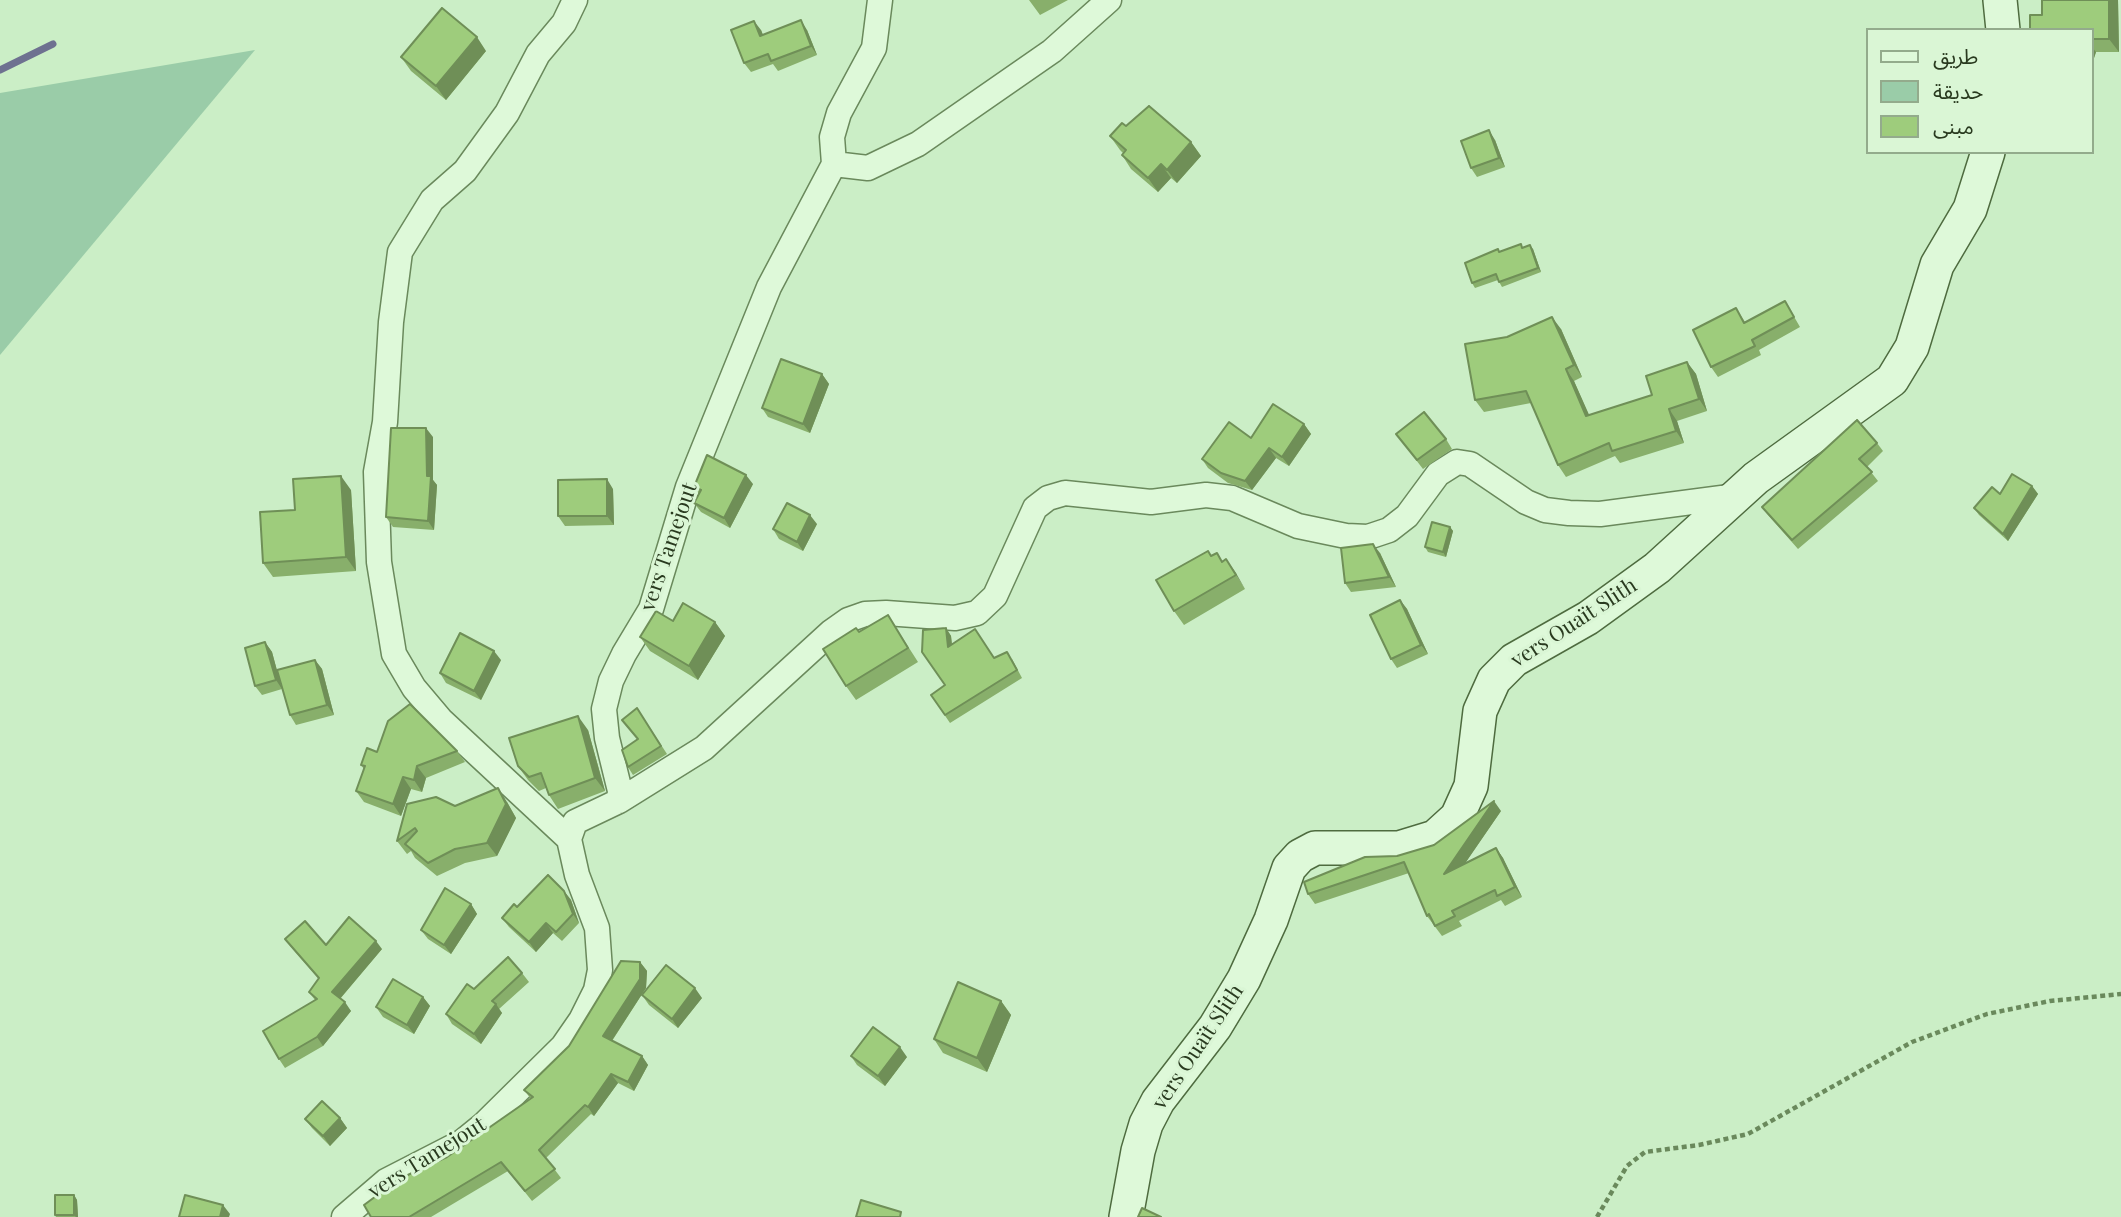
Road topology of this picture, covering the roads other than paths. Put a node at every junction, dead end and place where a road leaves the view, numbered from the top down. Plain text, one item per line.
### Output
1 (575, 0) edge
2 (880, 0) edge
3 (1110, 0) edge
4 (2000, 0) edge
5 (2003, 28) edge
6 (1987, 154) edge
7 (834, 164) junction
8 (1737, 496) junction
9 (619, 801) junction
10 (569, 839) junction
11 (344, 1217) edge
12 (1126, 1217) edge

1 - 10 street
2 - 7 street
3 - 7 street
4 - 5 street
6 - 8 street, vers Ouaït Slith
7 - 9 street, vers Tamejout
8 - 9 street
8 - 12 street, vers Ouaït Slith
9 - 10 street
10 - 11 street, vers Tamejout

